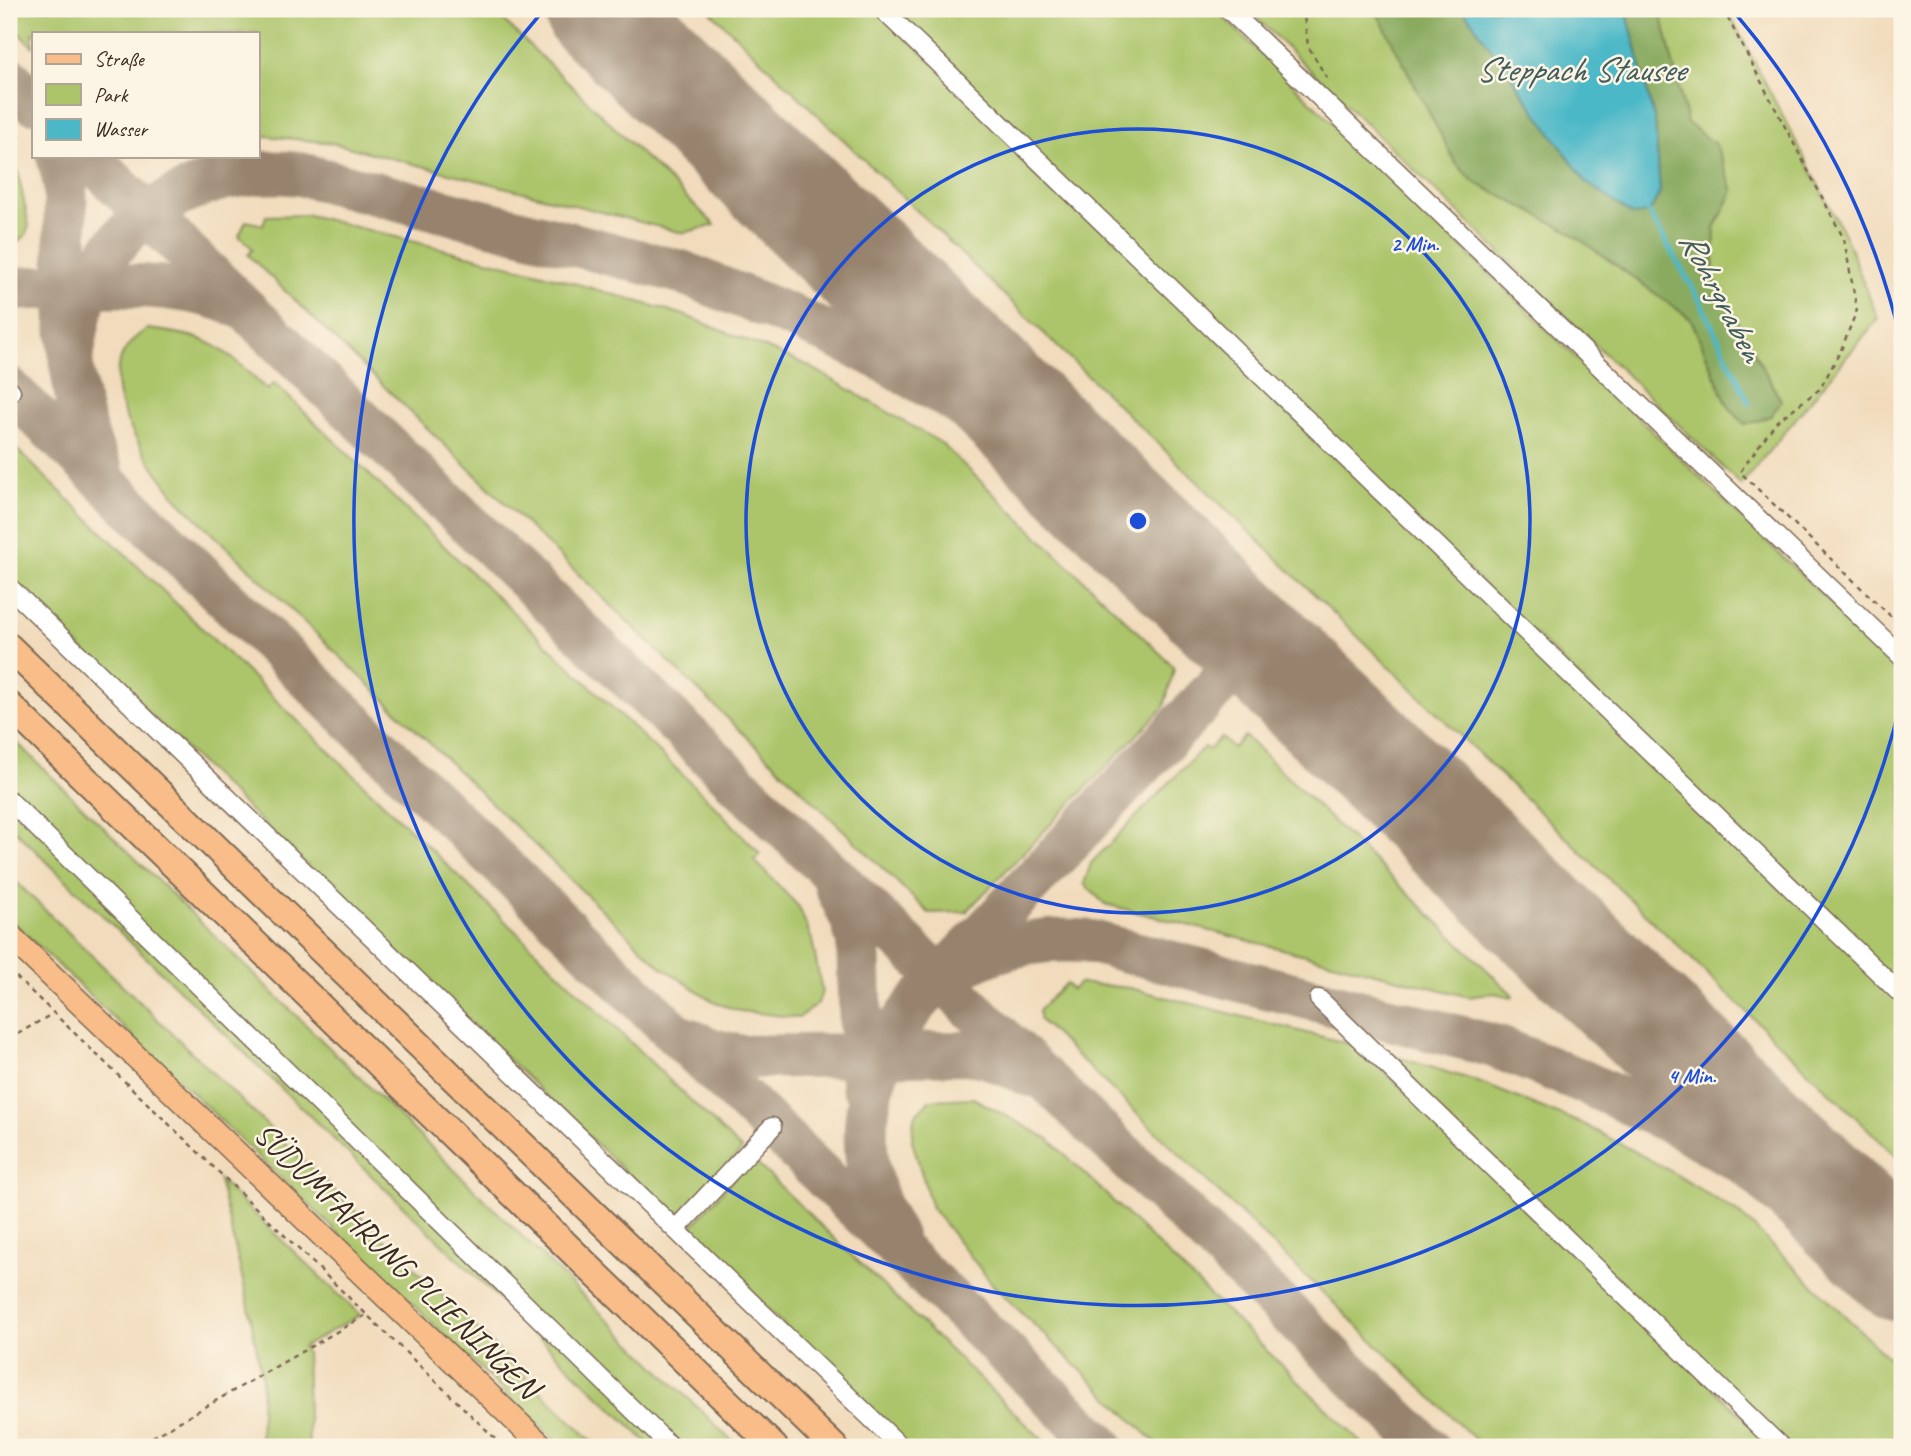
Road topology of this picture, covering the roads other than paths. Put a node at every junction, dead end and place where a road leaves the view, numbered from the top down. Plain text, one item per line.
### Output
1 (882, 9) edge
2 (1228, 9) edge
3 (9, 587) edge
4 (9, 647) edge
5 (1902, 657) edge
6 (9, 705) edge
7 (9, 800) edge
8 (9, 935) edge
9 (1902, 995) edge
10 (1319, 999) dead end
11 (772, 1127) dead end
12 (676, 1229) junction
13 (543, 1447) edge
14 (671, 1447) edge
15 (774, 1447) edge
16 (834, 1447) edge
17 (901, 1447) edge
18 (1781, 1447) edge

1 - 9 lane
2 - 5 lane
3 - 12 lane
4 - 16 highway
6 - 15 highway
7 - 14 lane
8 - 13 main road, SÜDUMFAHRUNG PLIENINGEN
10 - 18 lane
11 - 12 lane
12 - 17 lane

